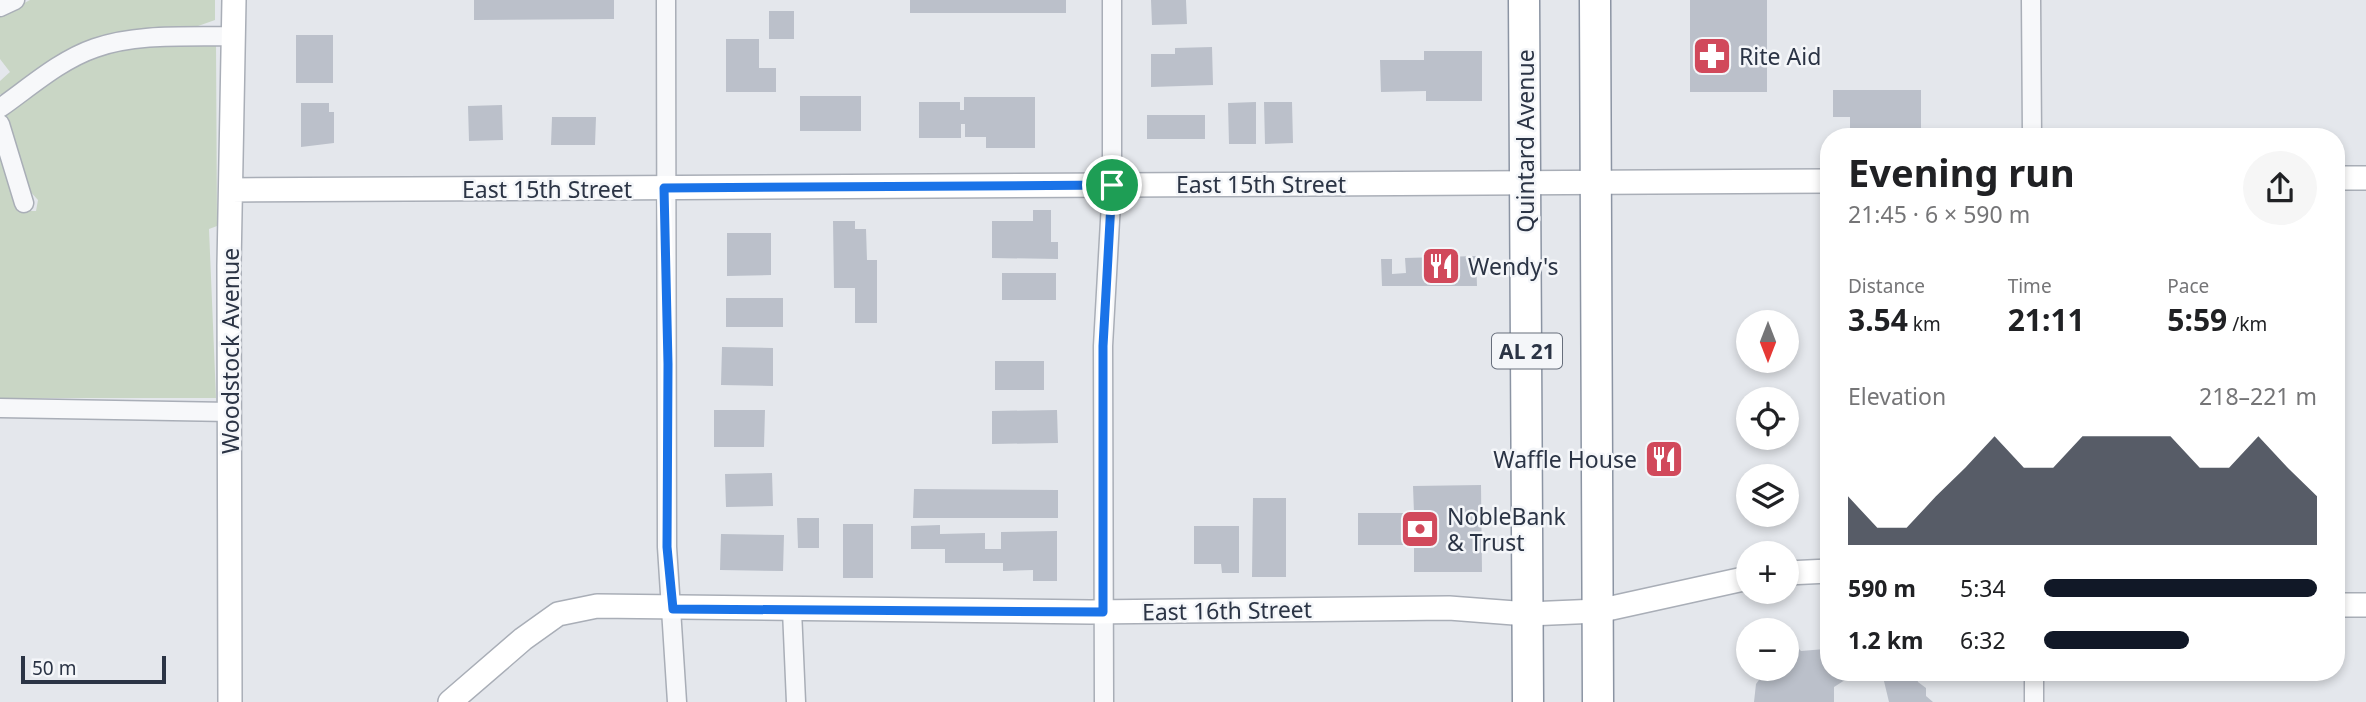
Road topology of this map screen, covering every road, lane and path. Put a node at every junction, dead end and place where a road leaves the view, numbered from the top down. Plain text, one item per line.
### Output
1 (15, 0) edge
2 (234, 0) edge
3 (666, 0) edge
4 (1112, 0) edge
5 (1524, 0) edge
6 (1595, 0) edge
7 (2031, 0) edge
8 (0, 7) edge
9 (234, 36) junction
10 (0, 108) edge
11 (0, 124) edge
12 (2032, 128) edge
13 (2345, 178) edge
14 (2366, 178) edge
15 (1820, 181) edge
16 (1597, 182) junction
17 (1525, 183) junction
18 (1112, 185) junction
19 (664, 188) junction
20 (231, 190) junction
21 (24, 203) dead end
22 (0, 408) edge
23 (230, 412) junction
24 (1820, 571) edge
25 (1799, 572) edge
26 (1736, 581) edge
27 (2345, 605) edge
28 (2366, 605) edge
29 (673, 609) junction
30 (792, 610) junction
31 (1598, 611) junction
32 (1103, 612) junction
33 (1528, 614) junction
34 (2034, 681) edge
35 (230, 702) edge
36 (450, 702) edge
37 (677, 702) edge
38 (796, 702) edge
39 (1104, 702) edge
40 (1528, 702) edge
41 (1598, 702) edge
42 (2034, 702) edge

1 - 8 street
2 - 9 street, Woodstock Avenue
3 - 19 street
4 - 18 street
5 - 17 highway, Quintard Avenue / AL 21
6 - 16 highway
7 - 12 street
9 - 10 street
9 - 20 street, Woodstock Avenue
11 - 21 street
13 - 14 street
15 - 16 street, East 15th Street
16 - 17 street, East 15th Street
16 - 31 highway
17 - 18 street, East 15th Street
17 - 33 highway, Quintard Avenue / AL 21
18 - 19 street, East 15th Street
18 - 32 street
19 - 20 street, East 15th Street
19 - 29 street
20 - 23 street, Woodstock Avenue
22 - 23 street
23 - 35 street, Woodstock Avenue
24 - 25 street
26 - 31 street, East 16th Street
27 - 28 street
29 - 30 street, East 16th Street
29 - 36 street, East 16th Street
29 - 37 street
30 - 32 street, East 16th Street
30 - 38 street
31 - 33 street, East 16th Street
31 - 41 highway
32 - 33 street, East 16th Street
32 - 39 street
33 - 40 highway, Quintard Avenue / AL 21
34 - 42 street

